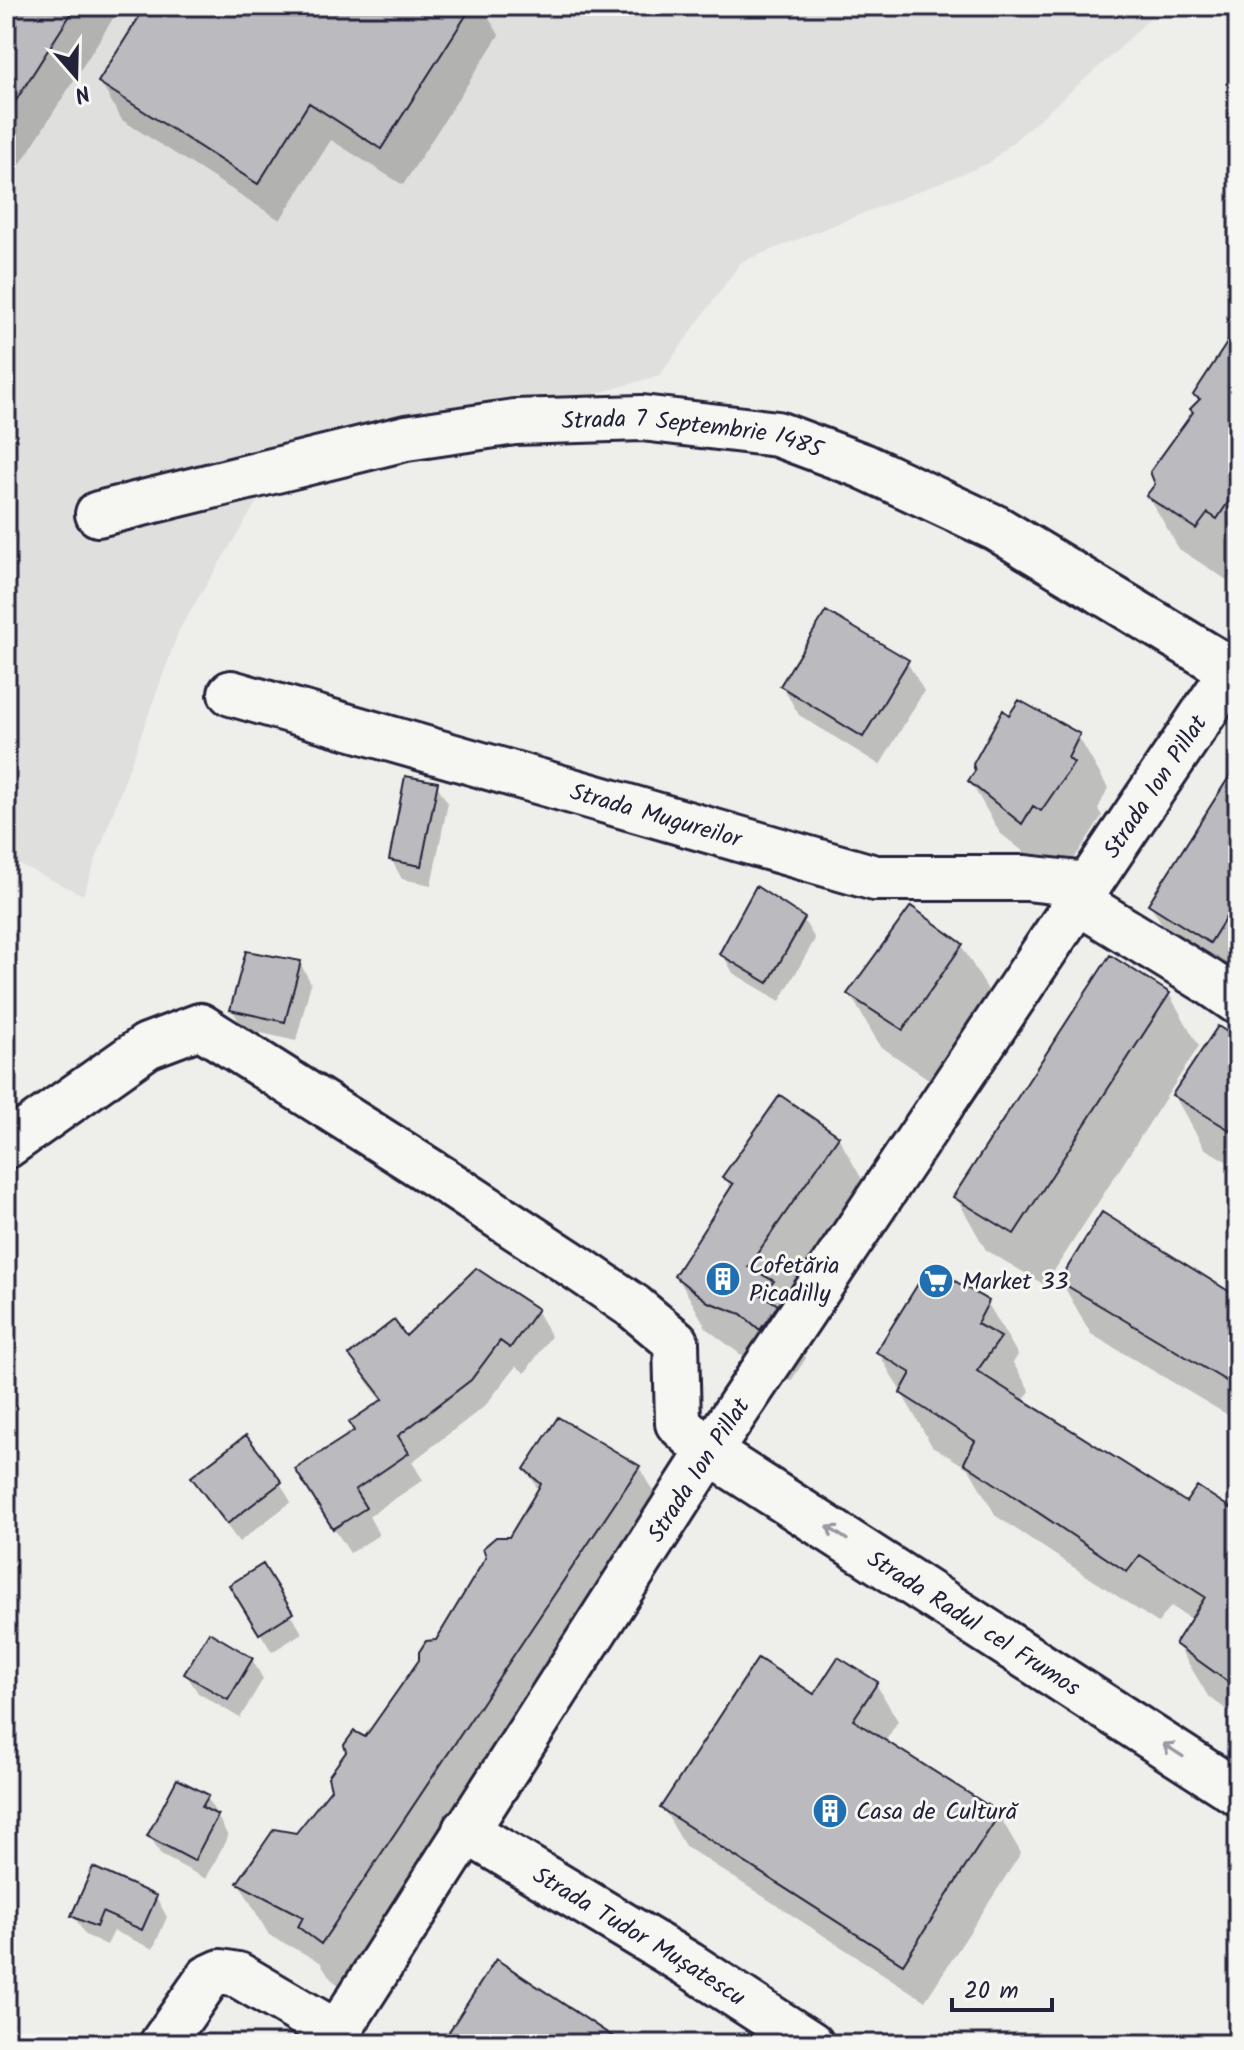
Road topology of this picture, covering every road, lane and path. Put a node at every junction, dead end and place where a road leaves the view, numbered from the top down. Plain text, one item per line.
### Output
1 (98, 514) dead end
2 (1236, 669) edge
3 (231, 693) dead end
4 (1083, 893) junction
5 (1238, 1002) edge
6 (6, 1146) edge
7 (709, 1452) junction
8 (1231, 1773) edge
9 (465, 1830) junction
10 (334, 2038) edge
11 (799, 2041) edge
12 (162, 2044) edge

1 - 2 street, Strada 7 Septembrie 1485
2 - 4 street, Strada Ion Pillat
3 - 4 street, Strada Mugureilor
4 - 5 street
4 - 7 street, Strada Ion Pillat
6 - 7 street, Strada Radul cel Frumos
8 -> 7 street, Strada Radul cel Frumos
7 - 9 street, Strada Ion Pillat
9 - 10 street, Strada Ion Pillat
9 - 11 street, Strada Tudor Mușatescu
10 - 12 street

